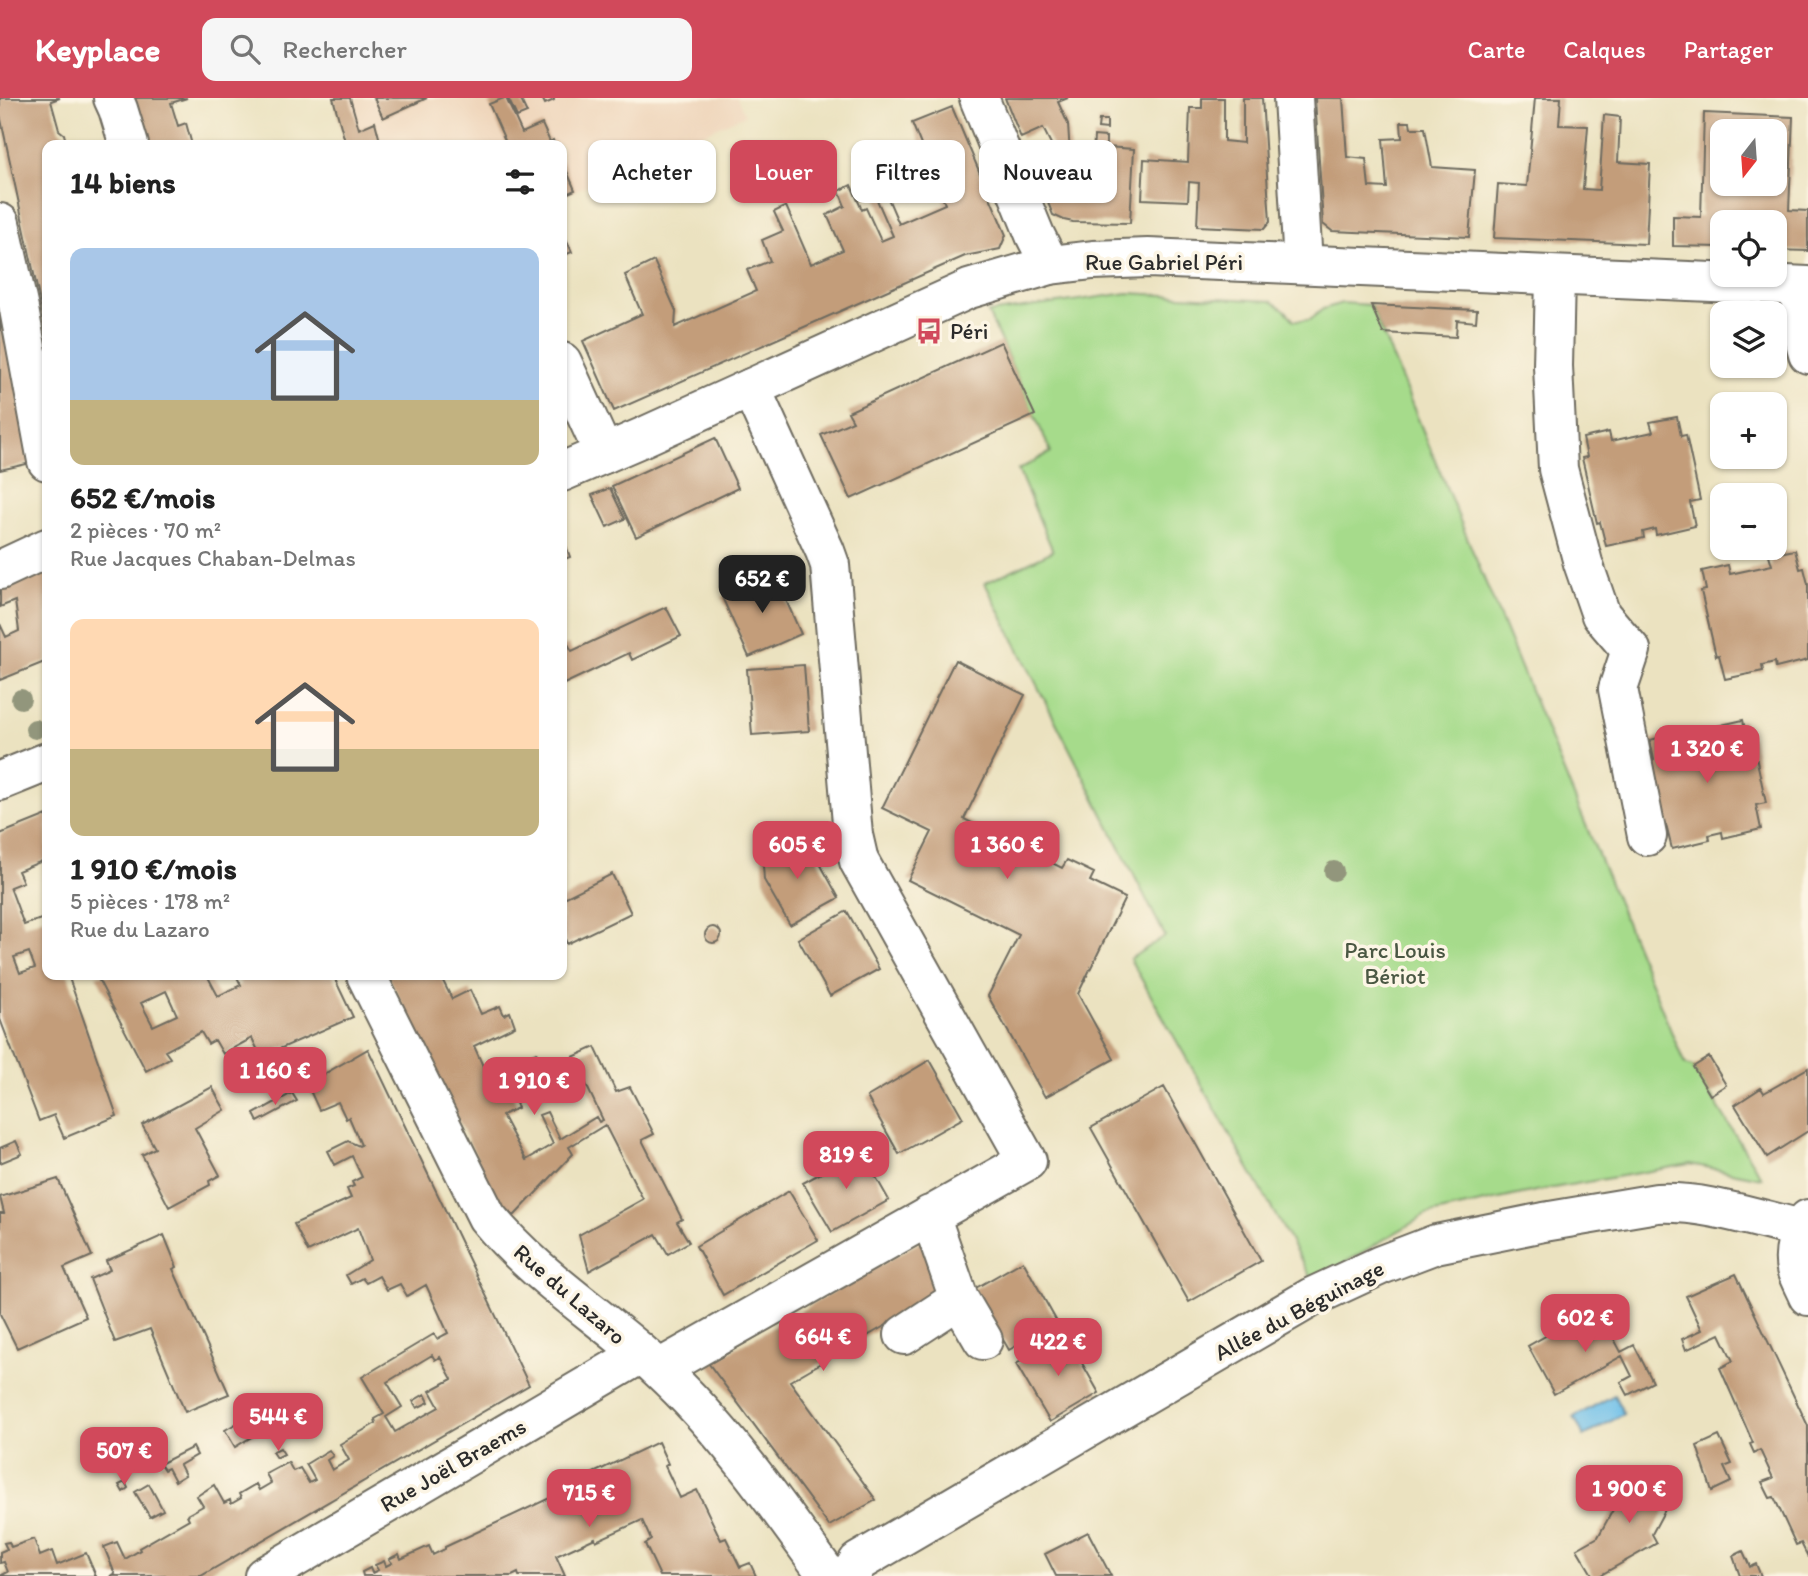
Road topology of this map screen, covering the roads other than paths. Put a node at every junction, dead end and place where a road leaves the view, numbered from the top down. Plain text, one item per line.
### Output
1 (113, 98) edge
2 (979, 98) edge
3 (1293, 98) edge
4 (127, 140) edge
5 (0, 223) edge
6 (1303, 264) junction
7 (1050, 265) junction
8 (1555, 276) junction
9 (1804, 286) edge
10 (1808, 354) edge
11 (567, 373) edge
12 (751, 388) junction
13 (42, 434) edge
14 (604, 454) junction
15 (567, 470) edge
16 (42, 550) edge
17 (0, 570) edge
18 (42, 764) edge
19 (0, 781) edge
20 (1647, 836) dead end
21 (368, 980) edge
22 (930, 1215) junction
23 (1805, 1224) edge
24 (1808, 1296) edge
25 (959, 1299) junction
26 (904, 1335) dead end
27 (983, 1340) dead end
28 (650, 1361) junction
29 (264, 1576) edge
30 (828, 1576) edge
31 (850, 1576) edge

1 - 4 street
2 - 7 street
3 - 6 street
5 - 13 street
6 - 7 street, Rue Gabriel Péri
6 - 8 street, Rue Gabriel Péri
7 - 12 street, Rue Gabriel Péri
8 - 9 street, Rue Gabriel Péri
8 - 20 street
9 - 10 street
11 - 14 street
12 - 14 street, Rue Gabriel Péri
12 - 22 street, Rue Joël Braems
14 - 15 street, Rue Gabriel Péri
16 - 17 street
18 - 19 street
21 - 28 street, Rue du Lazaro
22 - 25 street
22 - 28 street, Rue Joël Braems
23 - 24 street
23 - 31 street, Allée du Béguinage
25 - 26 street
25 - 27 street
28 - 29 street, Rue Joël Braems
28 - 30 street, Rue du Lazaro

